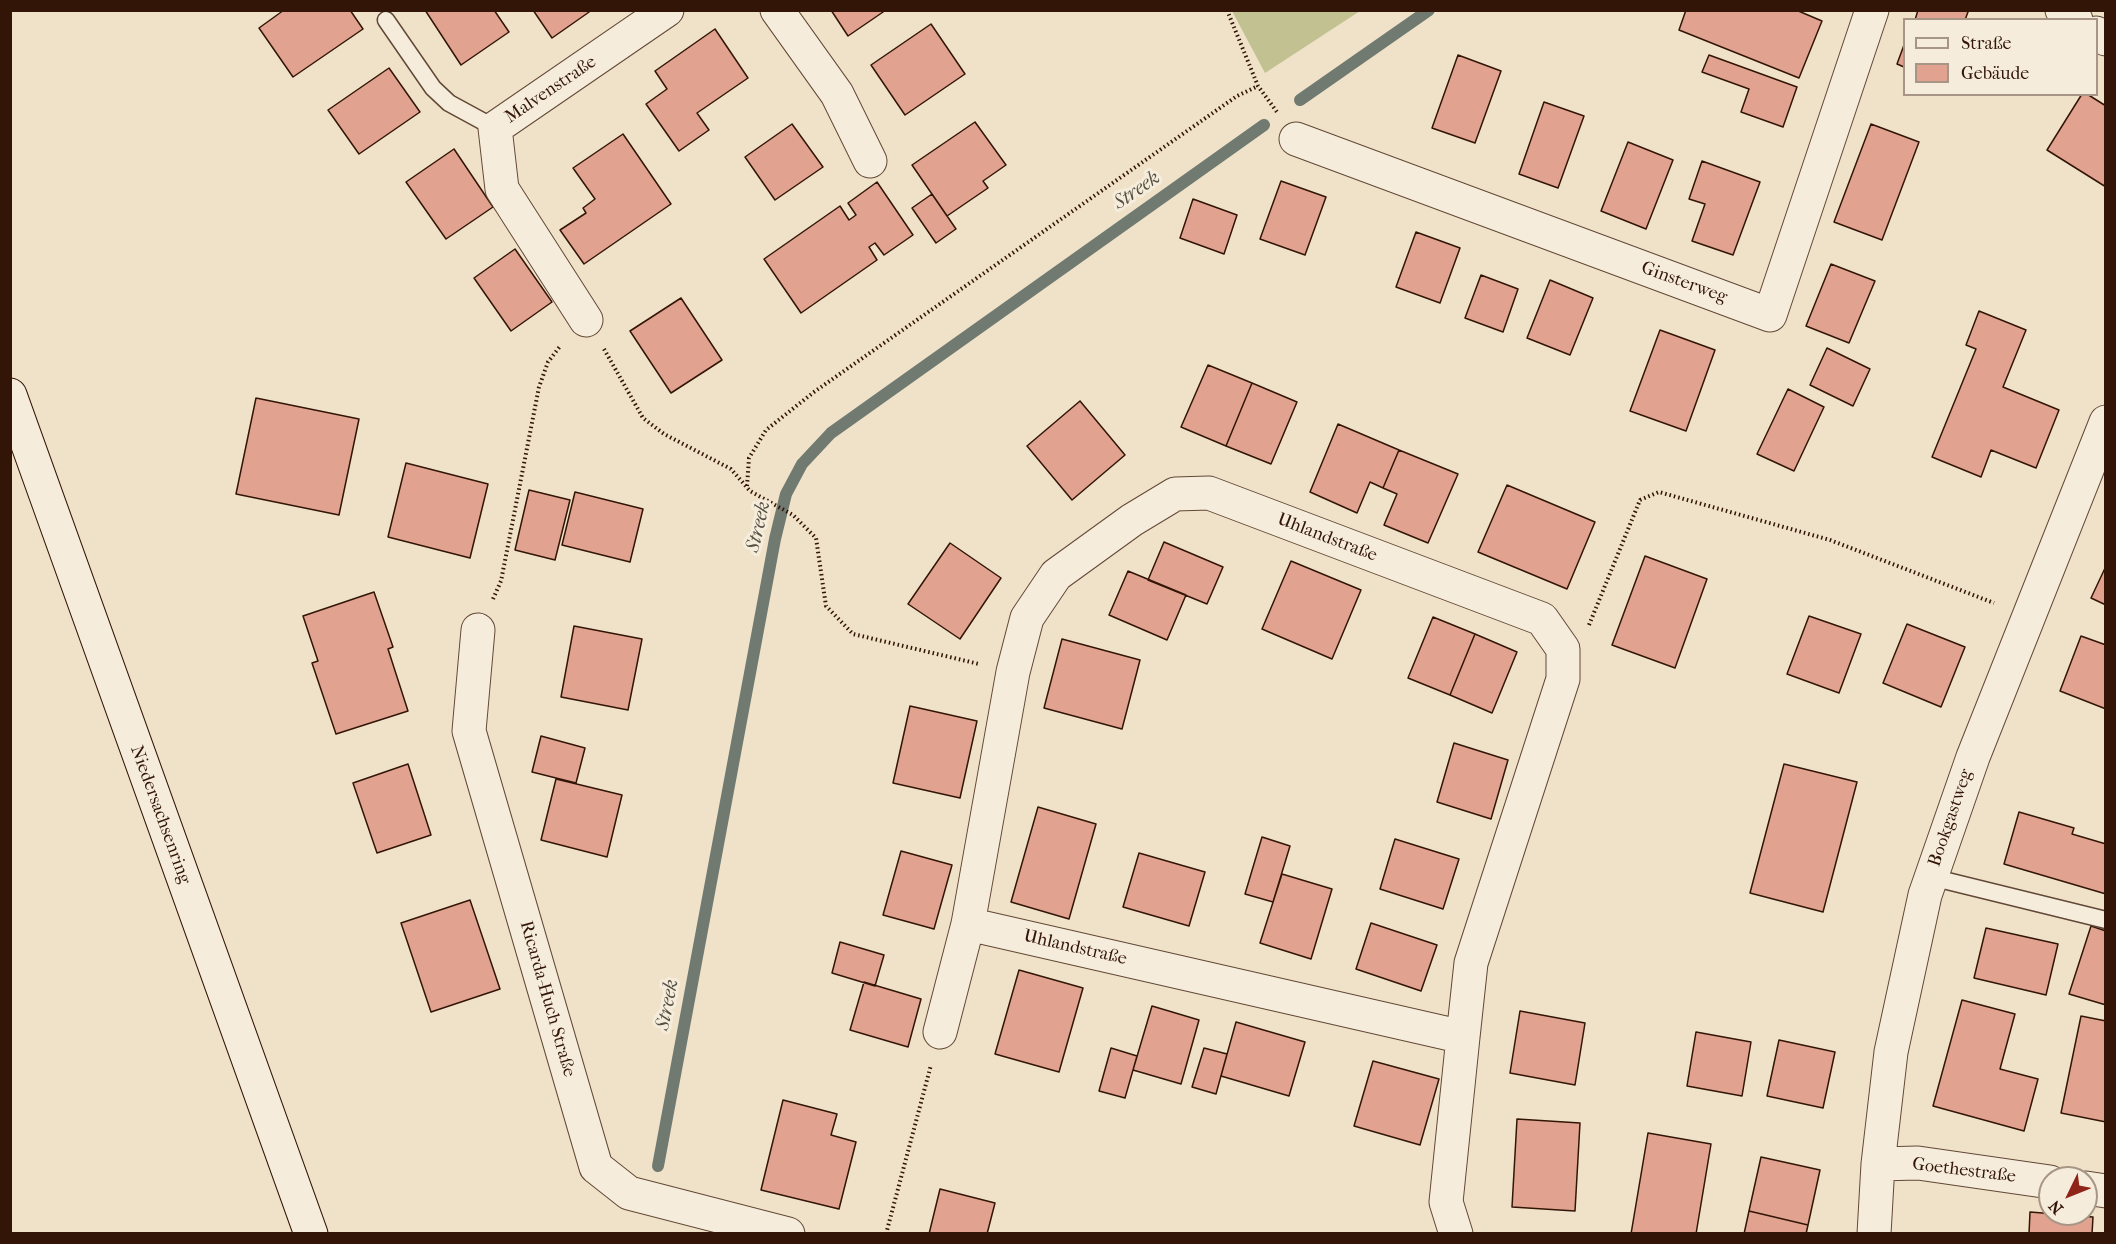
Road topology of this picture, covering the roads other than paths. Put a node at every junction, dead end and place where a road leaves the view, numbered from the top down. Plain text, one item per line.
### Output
1 (668, 10) edge
2 (777, 10) edge
3 (1872, 10) edge
4 (386, 20) dead end
5 (495, 128) junction
6 (1296, 139) road end
7 (870, 161) dead end
8 (586, 320) road end
9 (10, 395) edge
10 (2106, 422) edge
11 (478, 630) road end
12 (1931, 877) junction
13 (2106, 920) edge
14 (968, 924) junction
15 (940, 1032) road end
16 (1463, 1036) junction
17 (1878, 1164) junction
18 (2038, 1180) edge
19 (311, 1233) edge
20 (788, 1233) edge
21 (1456, 1233) edge
22 (1874, 1233) edge

1 - 5 street, Malvenstraße
2 - 7 street
3 - 6 street, Ginsterweg
4 - 5 lane
5 - 8 street, Malvenstraße
9 - 19 street, Niedersachsenring
10 - 12 street, Bookgastweg
11 - 20 street, Ricarda-Huch Straße
12 - 13 lane
12 - 17 street, Bookgastweg
14 - 15 street, Uhlandstraße
14 - 16 street, Uhlandstraße
14 - 16 street, Uhlandstraße
16 - 21 street
17 - 18 street, Goethestraße
17 - 22 street, Bookgastweg

